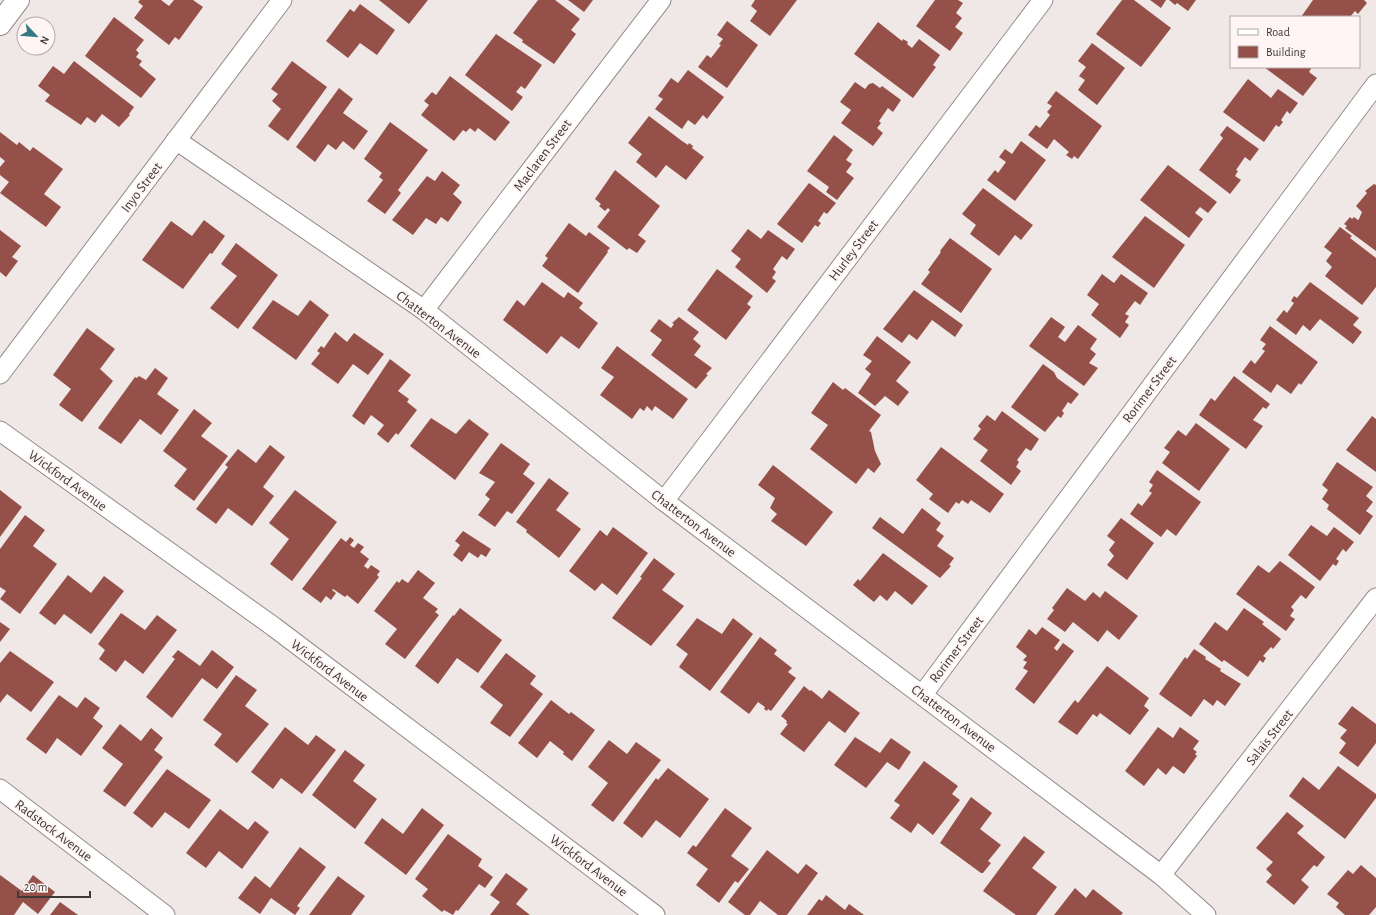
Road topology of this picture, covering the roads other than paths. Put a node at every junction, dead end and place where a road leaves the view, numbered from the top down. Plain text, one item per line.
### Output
1 (18, 0) edge
2 (282, 0) edge
3 (661, 0) edge
4 (1043, 0) edge
5 (0, 24) edge
6 (1376, 84) edge
7 (176, 140) junction
8 (424, 310) junction
9 (0, 374) edge
10 (0, 431) edge
11 (664, 501) junction
12 (1376, 598) edge
13 (923, 694) junction
14 (0, 789) edge
15 (1161, 875) junction
16 (165, 915) edge
17 (655, 915) edge
18 (1206, 915) edge

1 - 5 main road
2 - 7 street, Inyo Street
3 - 8 street, Maclaren Street
4 - 11 street, Hurley Street
6 - 13 street, Rorimer Street
7 - 8 street, Chatterton Avenue
7 - 9 street, Inyo Street
8 - 11 street, Chatterton Avenue
10 - 17 street, Wickford Avenue
11 - 13 street, Chatterton Avenue
12 - 15 street, Salais Street
13 - 15 street, Chatterton Avenue
14 - 16 street, Radstock Avenue
15 - 18 street, Chatterton Avenue

